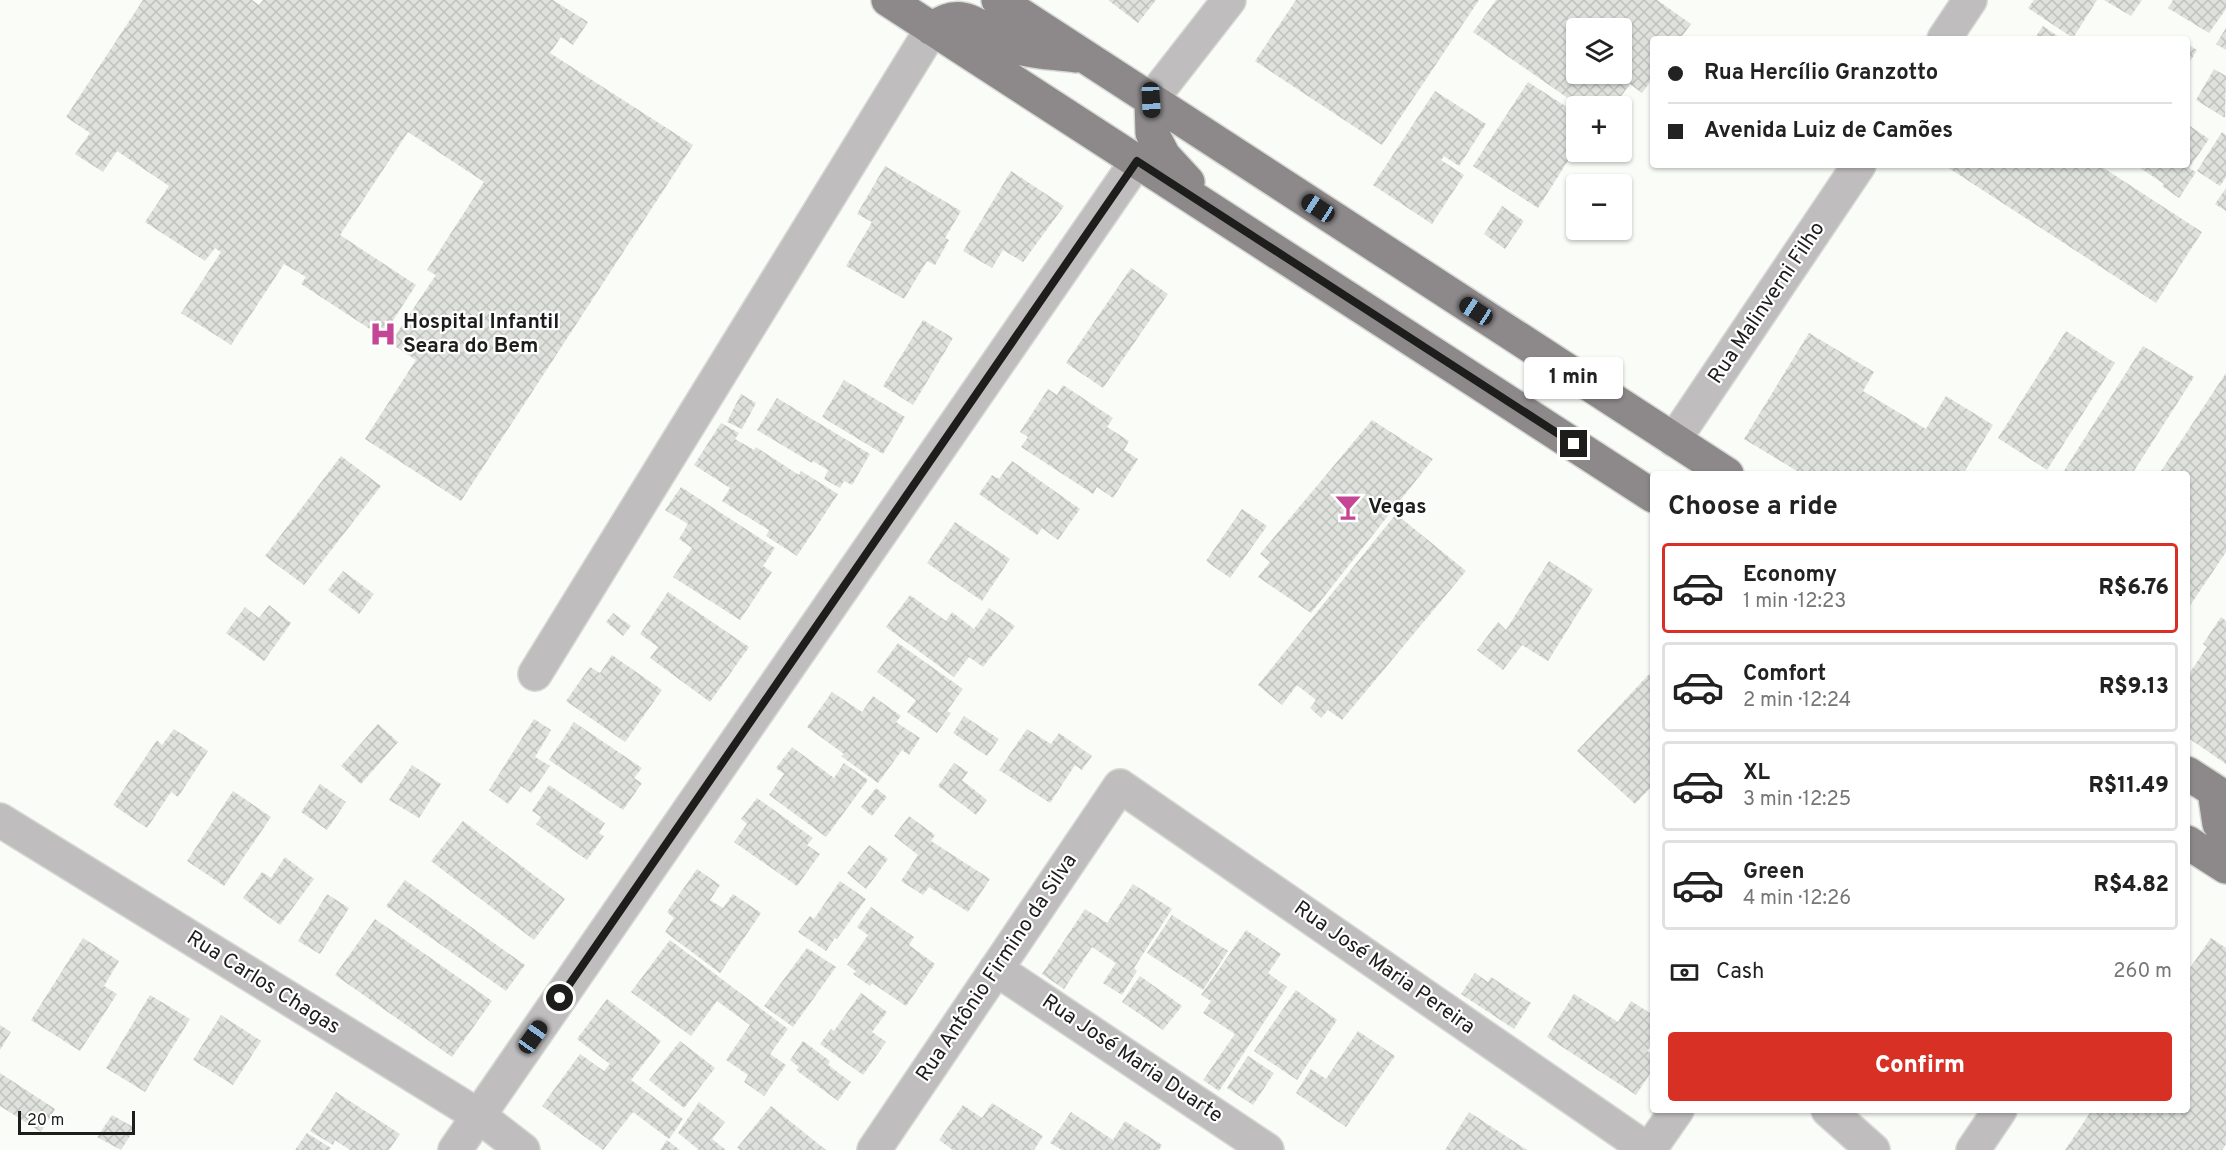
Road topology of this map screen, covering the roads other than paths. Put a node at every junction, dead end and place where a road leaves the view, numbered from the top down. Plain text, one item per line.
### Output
1 (888, 0) edge
2 (998, 0) edge
3 (1229, 0) edge
4 (1970, 0) edge
5 (932, 29) junction
6 (1946, 36) edge
7 (1087, 58) junction
8 (1151, 100) junction
9 (1137, 161) junction
10 (1857, 168) edge
11 (1396, 329) junction
12 (1674, 440) junction
13 (1722, 471) edge
14 (1650, 494) edge
15 (535, 674) dead end
16 (2190, 775) edge
17 (1120, 786) joint
18 (2220, 794) edge
19 (0, 820) edge
20 (2226, 832) edge
21 (2190, 844) edge
22 (2226, 867) edge
23 (996, 969) junction
24 (1675, 1113) edge
25 (1831, 1113) edge
26 (1998, 1113) edge
27 (479, 1116) junction
28 (455, 1150) edge
29 (523, 1150) edge
30 (873, 1150) edge
31 (1267, 1150) edge
32 (1649, 1150) edge
33 (1873, 1150) edge
34 (1973, 1150) edge

1 - 5 main road
2 - 7 main road
3 - 8 street
4 - 6 street
5 - 7 main road
5 - 9 main road
5 - 15 street
7 - 8 main road
8 - 11 main road
8 - 12 main road
9 - 11 main road
9 - 27 street
10 - 12 street, Rua Malinverni Filho
11 - 14 main road
12 - 13 main road
16 - 18 main road
17 - 23 street, Rua Antônio Firmino da Silva
17 - 32 street, Rua José Maria Pereira
18 - 20 main road
19 - 27 street, Rua Carlos Chagas
21 - 22 main road
23 - 30 street, Rua Antônio Firmino da Silva
23 - 31 street, Rua José Maria Duarte
24 - 32 street
25 - 33 street
26 - 34 street
27 - 28 street
27 - 29 street, Rua Carlos Chagas

